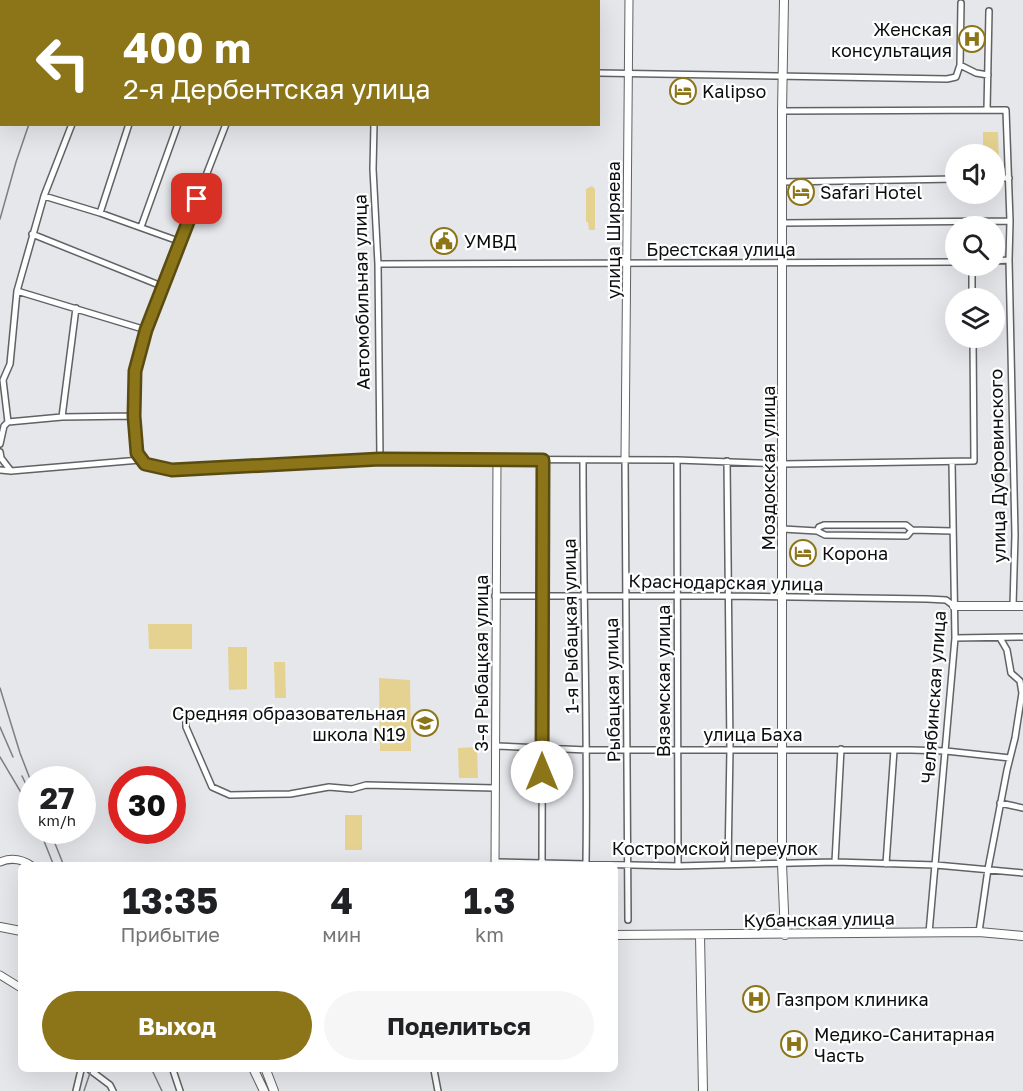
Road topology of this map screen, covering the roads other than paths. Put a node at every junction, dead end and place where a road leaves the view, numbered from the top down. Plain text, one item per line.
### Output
1 (629, 0) edge
2 (784, 0) edge
3 (961, 3) dead end
4 (989, 11) dead end
5 (960, 64) junction
6 (600, 73) edge
7 (628, 74) junction
8 (988, 75) junction
9 (782, 77) junction
10 (987, 110) junction
11 (782, 111) junction
12 (71, 126) edge
13 (128, 126) edge
14 (177, 126) edge
15 (224, 126) edge
16 (374, 126) edge
17 (1005, 178) edge
18 (1010, 178) junction
19 (945, 179) edge
20 (782, 182) junction
21 (44, 196) junction
22 (100, 213) junction
23 (1010, 221) junction
24 (782, 223) junction
25 (141, 227) junction
26 (32, 234) junction
27 (181, 242) junction
28 (1005, 260) edge
29 (1009, 260) junction
30 (945, 262) edge
31 (378, 264) junction
32 (628, 264) junction
33 (783, 264) junction
34 (164, 287) junction
35 (16, 291) junction
36 (76, 308) junction
37 (146, 330) junction
38 (973, 348) edge
39 (134, 416) junction
40 (62, 417) junction
41 (8, 422) junction
42 (0, 444) edge
43 (0, 452) edge
44 (380, 459) junction
45 (626, 459) junction
46 (677, 459) junction
47 (140, 460) junction
48 (496, 460) junction
49 (543, 460) junction
50 (583, 461) junction
51 (727, 461) junction
52 (952, 462) junction
53 (783, 464) junction
54 (0, 470) edge
55 (10, 471) junction
56 (783, 529) junction
57 (912, 530) junction
58 (817, 531) junction
59 (952, 531) junction
60 (495, 596) junction
61 (542, 596) junction
62 (583, 596) junction
63 (626, 596) junction
64 (678, 596) junction
65 (727, 596) junction
66 (783, 598) junction
67 (954, 606) junction
68 (1012, 606) junction
69 (1023, 606) edge
70 (1023, 637) edge
71 (955, 638) junction
72 (1000, 638) junction
73 (186, 712) dead end
74 (496, 746) junction
75 (542, 749) junction
76 (628, 749) junction
77 (730, 749) junction
78 (783, 749) junction
79 (841, 749) junction
80 (587, 750) junction
81 (678, 750) junction
82 (894, 750) junction
83 (946, 751) junction
84 (1010, 758) junction
85 (495, 788) junction
86 (1000, 803) junction
87 (1023, 808) edge
88 (0, 862) edge
89 (25, 862) edge
90 (495, 862) edge
91 (542, 862) edge
92 (586, 862) edge
93 (835, 862) junction
94 (618, 864) edge
95 (627, 864) junction
96 (728, 864) junction
97 (782, 864) junction
98 (886, 864) junction
99 (1023, 864) edge
100 (936, 865) junction
101 (678, 866) junction
102 (988, 869) junction
103 (1022, 873) edge
104 (628, 920) dead end
105 (0, 922) edge
106 (0, 927) edge
107 (18, 930) edge
108 (18, 930) edge
109 (979, 932) junction
110 (929, 933) junction
111 (618, 935) edge
112 (700, 935) junction
113 (784, 935) junction
114 (1023, 936) edge
115 (0, 975) edge
116 (18, 986) edge
117 (81, 1072) edge
118 (93, 1072) edge
119 (174, 1072) edge
120 (255, 1072) edge
121 (267, 1072) edge
122 (434, 1072) edge
123 (76, 1091) edge
124 (113, 1091) edge
125 (180, 1091) edge
126 (264, 1091) edge
127 (274, 1091) edge
128 (438, 1091) edge
129 (703, 1091) edge

1 - 7 street, улица Ширяева
2 - 9 main road, Моздокская улица
3 - 5 street
4 - 8 street
5 - 8 street
5 - 9 street
6 - 7 street
7 - 9 street
7 - 32 street, улица Ширяева
8 - 10 street
9 - 11 main road, Моздокская улица
10 - 11 street
10 - 18 street, улица Дубровинского
11 - 20 main road, Моздокская улица
12 - 21 street
13 - 22 street
14 - 25 street
15 - 27 street
16 - 31 street, Автомобильная улица
17 - 18 street
18 - 23 street, улица Дубровинского
19 - 20 street
20 - 24 main road, Моздокская улица
21 - 22 street
21 - 26 street
22 - 25 street
23 - 24 street
23 - 29 street, улица Дубровинского
24 - 33 main road, Моздокская улица
25 - 27 street
26 - 34 street
26 - 35 street
27 - 34 street
28 - 29 street
29 - 68 street, улица Дубровинского
30 - 33 street, Брестская улица
31 - 32 street, Брестская улица
31 - 44 street, Автомобильная улица
32 - 33 street, Брестская улица
32 - 45 street, улица Ширяева
33 - 53 main road, Моздокская улица
34 - 37 street
35 - 36 street
35 - 41 street
36 - 37 street
36 - 40 street
37 - 39 street
38 - 52 street
39 - 40 street
39 - 47 street
40 - 41 street
41 - 42 street
43 - 55 street
44 - 47 street
44 - 48 street
45 - 46 street
45 - 50 street
45 - 63 street, Рыбацкая улица
46 - 51 street
46 - 64 street, Вяземская улица
47 - 55 street
48 - 49 street
48 - 60 street, 3-я Рыбацкая улица
49 - 50 street
49 - 61 street
50 - 62 street, 1-я Рыбацкая улица
51 - 53 street
51 - 65 street
52 - 53 street
52 - 59 street, Челябинская улица
53 - 56 main road, Моздокская улица
54 - 55 street
56 - 58 street
56 - 66 main road, Моздокская улица
57 - 58 street
57 - 58 street
57 - 59 street
59 - 67 street, Челябинская улица
60 - 61 street, Краснодарская улица
60 - 74 street, 3-я Рыбацкая улица
61 - 62 street, Краснодарская улица
61 - 75 street
62 - 63 street, Краснодарская улица
62 - 80 street, 1-я Рыбацкая улица
63 - 64 street, Краснодарская улица
63 - 76 street, Рыбацкая улица
64 - 65 street, Краснодарская улица
64 - 81 street, Вяземская улица
65 - 66 street, Краснодарская улица
65 - 77 street
66 - 67 street, Краснодарская улица
66 - 78 main road, Моздокская улица
67 - 68 main road
67 - 71 street, Челябинская улица
68 - 69 main road
70 - 72 street
71 - 72 street
71 - 83 street, Челябинская улица
72 - 84 street
73 - 85 street
74 - 75 street, улица Баха
74 - 85 street, 3-я Рыбацкая улица
75 - 80 street, улица Баха
75 - 91 street
76 - 80 street, улица Баха
76 - 81 street, улица Баха
76 - 95 street, Рыбацкая улица
77 - 78 street, улица Баха
77 - 81 street, улица Баха
77 - 96 street
78 - 79 street, улица Баха
78 - 97 main road, Моздокская улица
79 - 82 street, улица Баха
79 - 93 street
80 - 92 street, 1-я Рыбацкая улица
81 - 101 street, Вяземская улица
82 - 83 street, улица Баха
82 - 98 street
83 - 84 street, улица Баха
83 - 100 street, Челябинская улица
84 - 86 street
85 - 90 street, 3-я Рыбацкая улица
86 - 87 street
86 - 102 street
88 - 89 street
93 - 97 street, Костромской переулок
93 - 98 street, Костромской переулок
94 - 95 street, Костромской переулок
95 - 101 street, Костромской переулок
95 - 104 street, Рыбацкая улица
96 - 97 street, Костромской переулок
96 - 101 street, Костромской переулок
97 - 113 main road, Моздокская улица
98 - 100 street, Костромской переулок
99 - 103 street
100 - 102 street, Костромской переулок
100 - 110 street, Челябинская улица
102 - 103 street, Костромской переулок
102 - 109 street
105 - 107 street
106 - 108 main road
109 - 110 main road, Кубанская улица
109 - 114 main road, Кубанская улица
110 - 113 main road, Кубанская улица
111 - 112 main road, Кубанская улица
112 - 113 main road, Кубанская улица
112 - 129 main road
115 - 116 street
117 - 123 street
118 - 124 street
119 - 125 street
120 - 126 main road
121 - 127 main road
122 - 128 street

